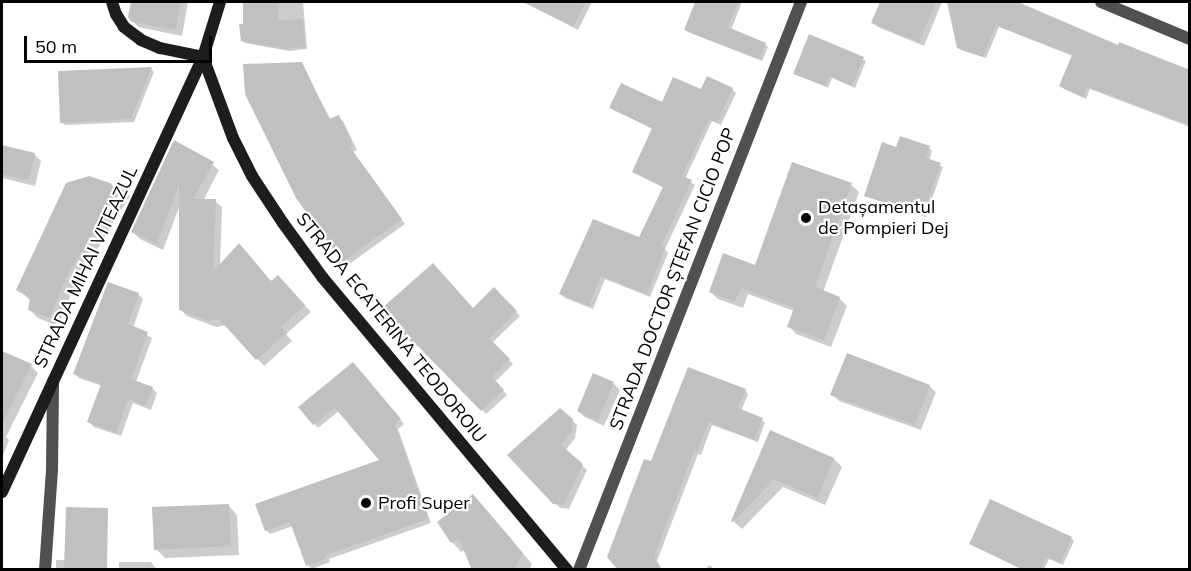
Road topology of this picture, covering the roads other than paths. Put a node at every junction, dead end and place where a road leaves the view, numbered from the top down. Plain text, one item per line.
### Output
1 (112, 2) edge
2 (220, 2) edge
3 (801, 2) edge
4 (1101, 2) edge
5 (1190, 39) edge
6 (203, 57) junction
7 (53, 381) junction
8 (2, 492) edge
9 (45, 570) edge
10 (567, 570) edge
11 (579, 570) edge

1 - 6 main road
2 - 6 main road, STRADA MIHAI VITEAZUL
3 - 11 street, STRADA DOCTOR ȘTEFAN CICIO POP
4 - 5 street
6 - 7 main road, STRADA MIHAI VITEAZUL
6 - 10 main road, STRADA ECATERINA TEODOROIU
7 - 8 main road, STRADA MIHAI VITEAZUL
7 - 9 street

